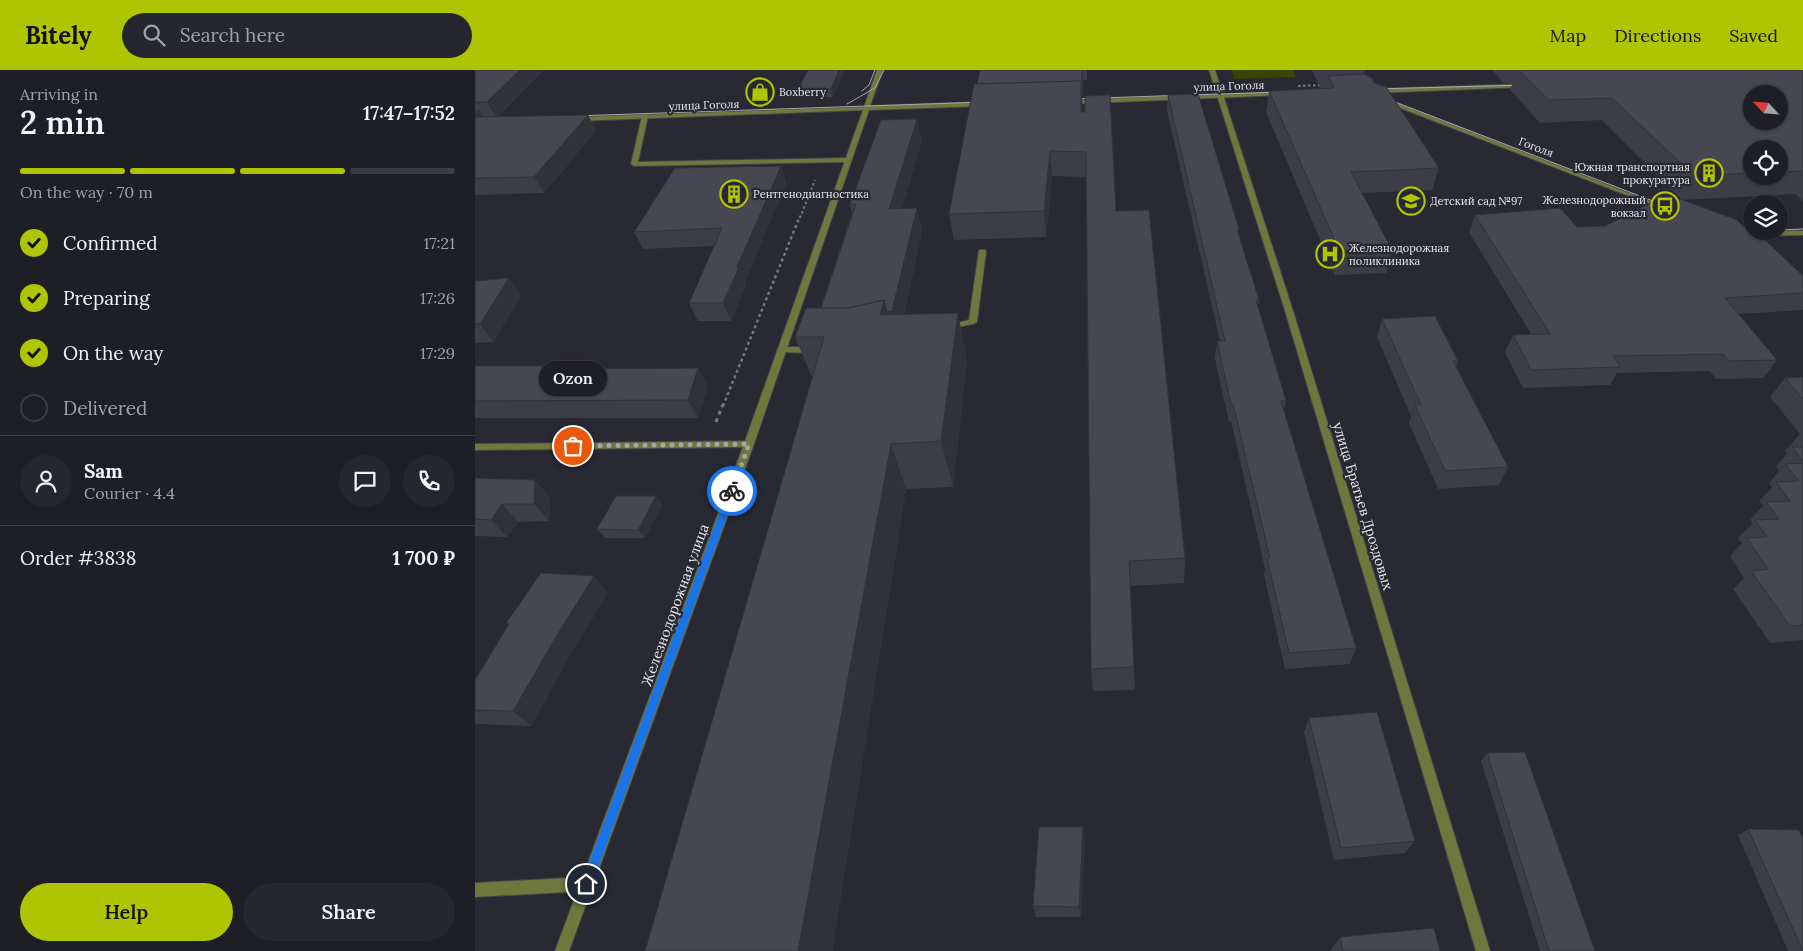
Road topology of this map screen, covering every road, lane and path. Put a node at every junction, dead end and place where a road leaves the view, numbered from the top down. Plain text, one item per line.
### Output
1 (879, 70) edge
2 (1212, 70) edge
3 (1526, 86) edge
4 (1293, 94) edge
5 (1220, 96) junction
6 (1063, 102) edge
7 (986, 104) edge
8 (865, 108) junction
9 (645, 116) junction
10 (570, 119) edge
11 (847, 160) junction
12 (823, 161) junction
13 (1666, 208) edge
14 (1731, 230) edge
15 (1803, 233) edge
16 (982, 252) dead end
17 (936, 331) edge
18 (827, 349) edge
19 (781, 350) junction
20 (713, 428) dead end
21 (749, 444) junction
22 (475, 447) edge
23 (586, 884) junction
24 (475, 890) edge
25 (562, 951) edge
26 (1483, 951) edge

1 - 8 street, Железнодорожная улица
2 - 5 street, улица Братьев Дроздовых
3 - 13 street, Гоголя
4 - 5 street, улица Гоголя
5 - 6 street, улица Гоголя
5 - 26 street, улица Братьев Дроздовых
7 - 8 street, улица Гоголя
8 - 9 street, улица Гоголя
8 - 11 street, Железнодорожная улица
9 - 10 street, улица Гоголя
9 - 12 street
11 - 12 street
11 - 19 street, Железнодорожная улица
12 - 20 path
14 - 15 street
16 - 17 street
18 - 19 street
19 - 21 street, Железнодорожная улица
21 - 22 street
21 - 23 street, Железнодорожная улица
23 - 24 street
23 - 25 street, Железнодорожная улица

